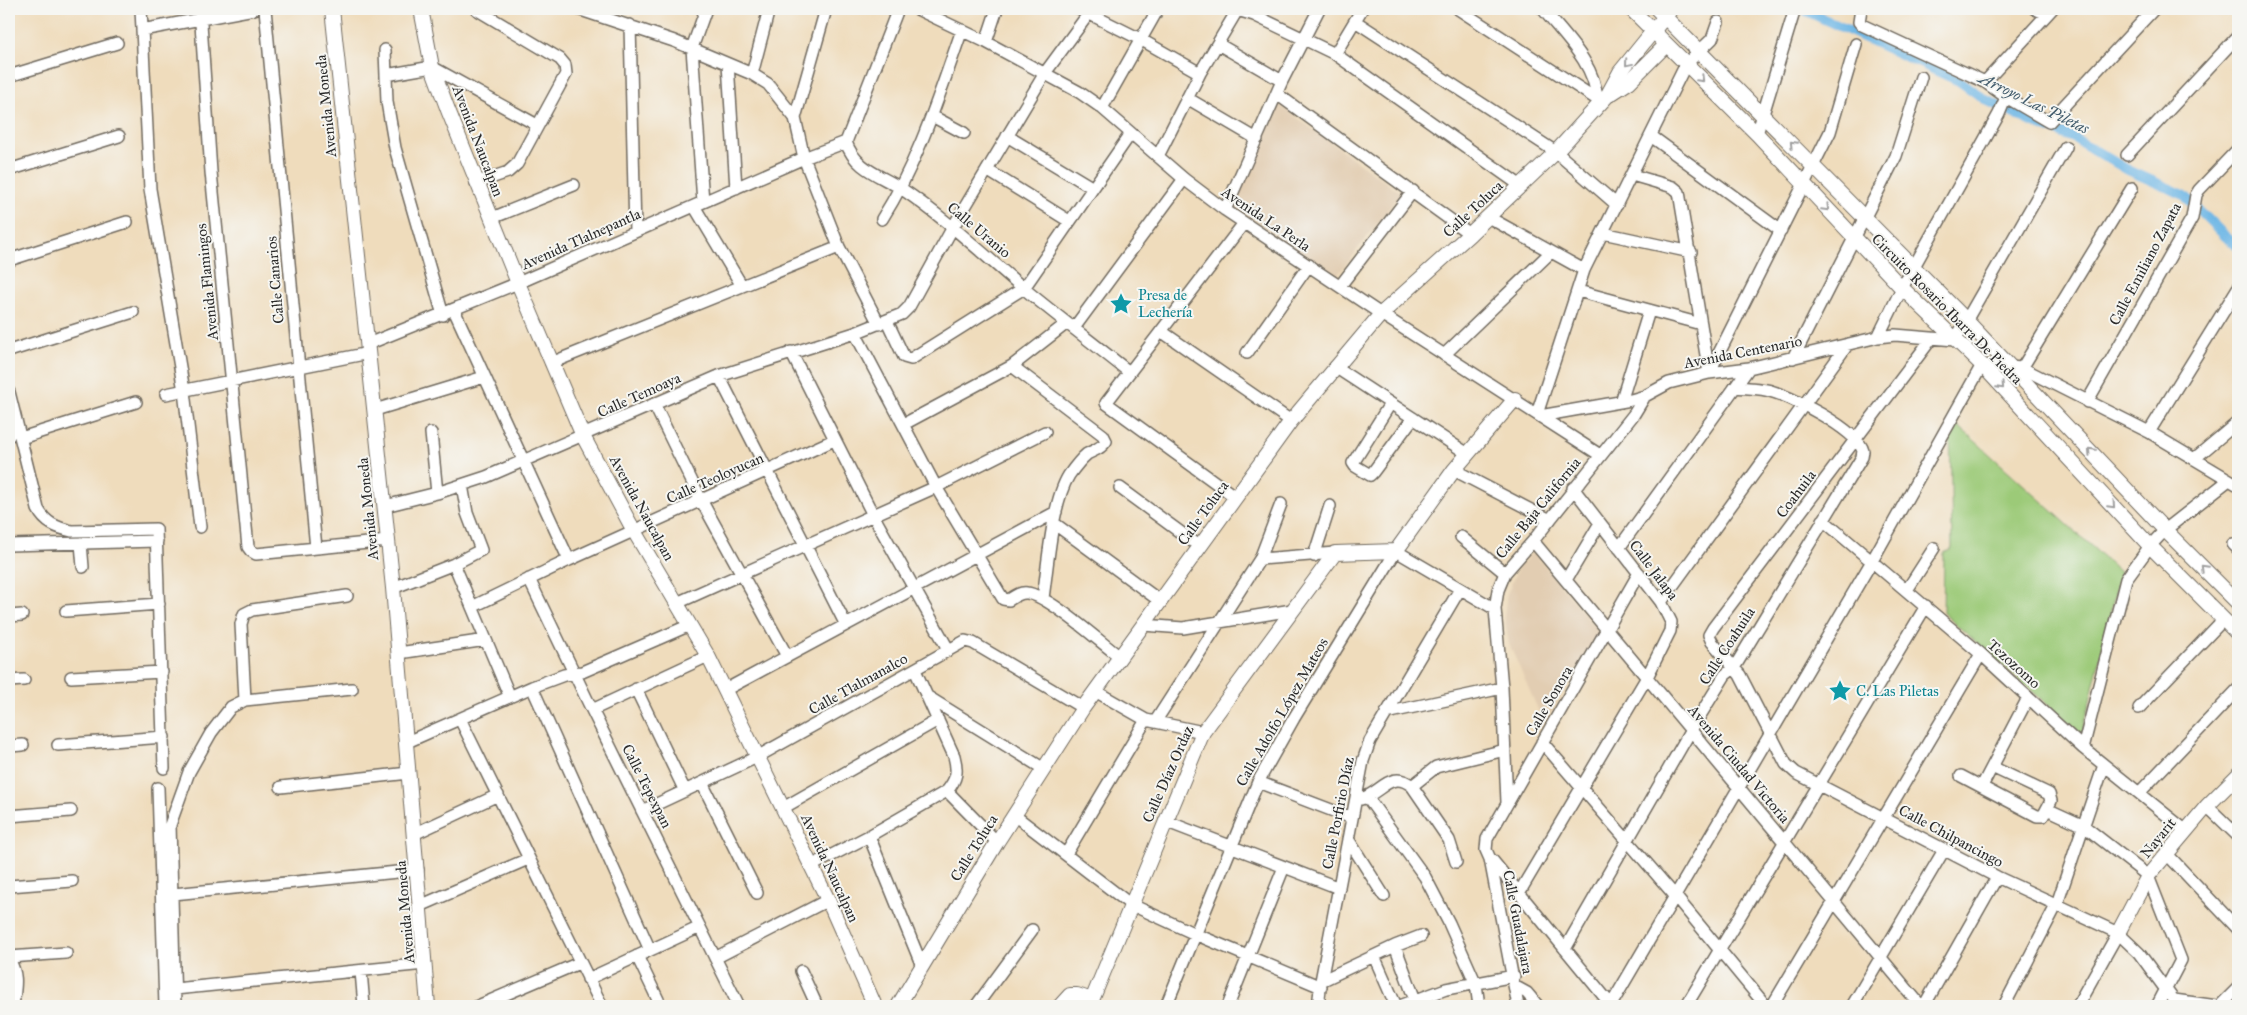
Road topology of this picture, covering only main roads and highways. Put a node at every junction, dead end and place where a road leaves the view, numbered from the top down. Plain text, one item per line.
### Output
1 (332, 9) edge
2 (421, 9) edge
3 (1631, 9) edge
4 (1664, 12) edge
5 (1654, 32) junction
6 (1666, 45) junction
7 (1602, 99) junction
8 (1515, 399) road end
9 (1335, 553) joint
10 (2238, 603) edge
11 (2238, 634) edge
12 (2238, 775) edge
13 (2118, 933) road end
14 (1091, 1003) edge
15 (428, 1006) edge
16 (875, 1006) edge
17 (898, 1006) edge
18 (1060, 1006) edge

1 - 15 main road, Avenida Moneda
2 - 16 main road, Avenida Naucalpan
3 - 5 main road, Circuito Rosario Ibarra De Piedra
4 - 5 main road, Calle Toluca
10 -> 4 main road
5 - 6 main road, Circuito Rosario Ibarra De Piedra
5 -> 7 main road, Calle Toluca
6 - 7 main road, Calle Toluca
6 -> 11 main road, Circuito Rosario Ibarra De Piedra
7 - 17 main road, Calle Toluca
8 - 9 main road, Calle Adolfo López Mateos
9 - 14 main road, Calle Díaz Ordaz
12 - 13 main road, Nayarit
14 - 18 main road

